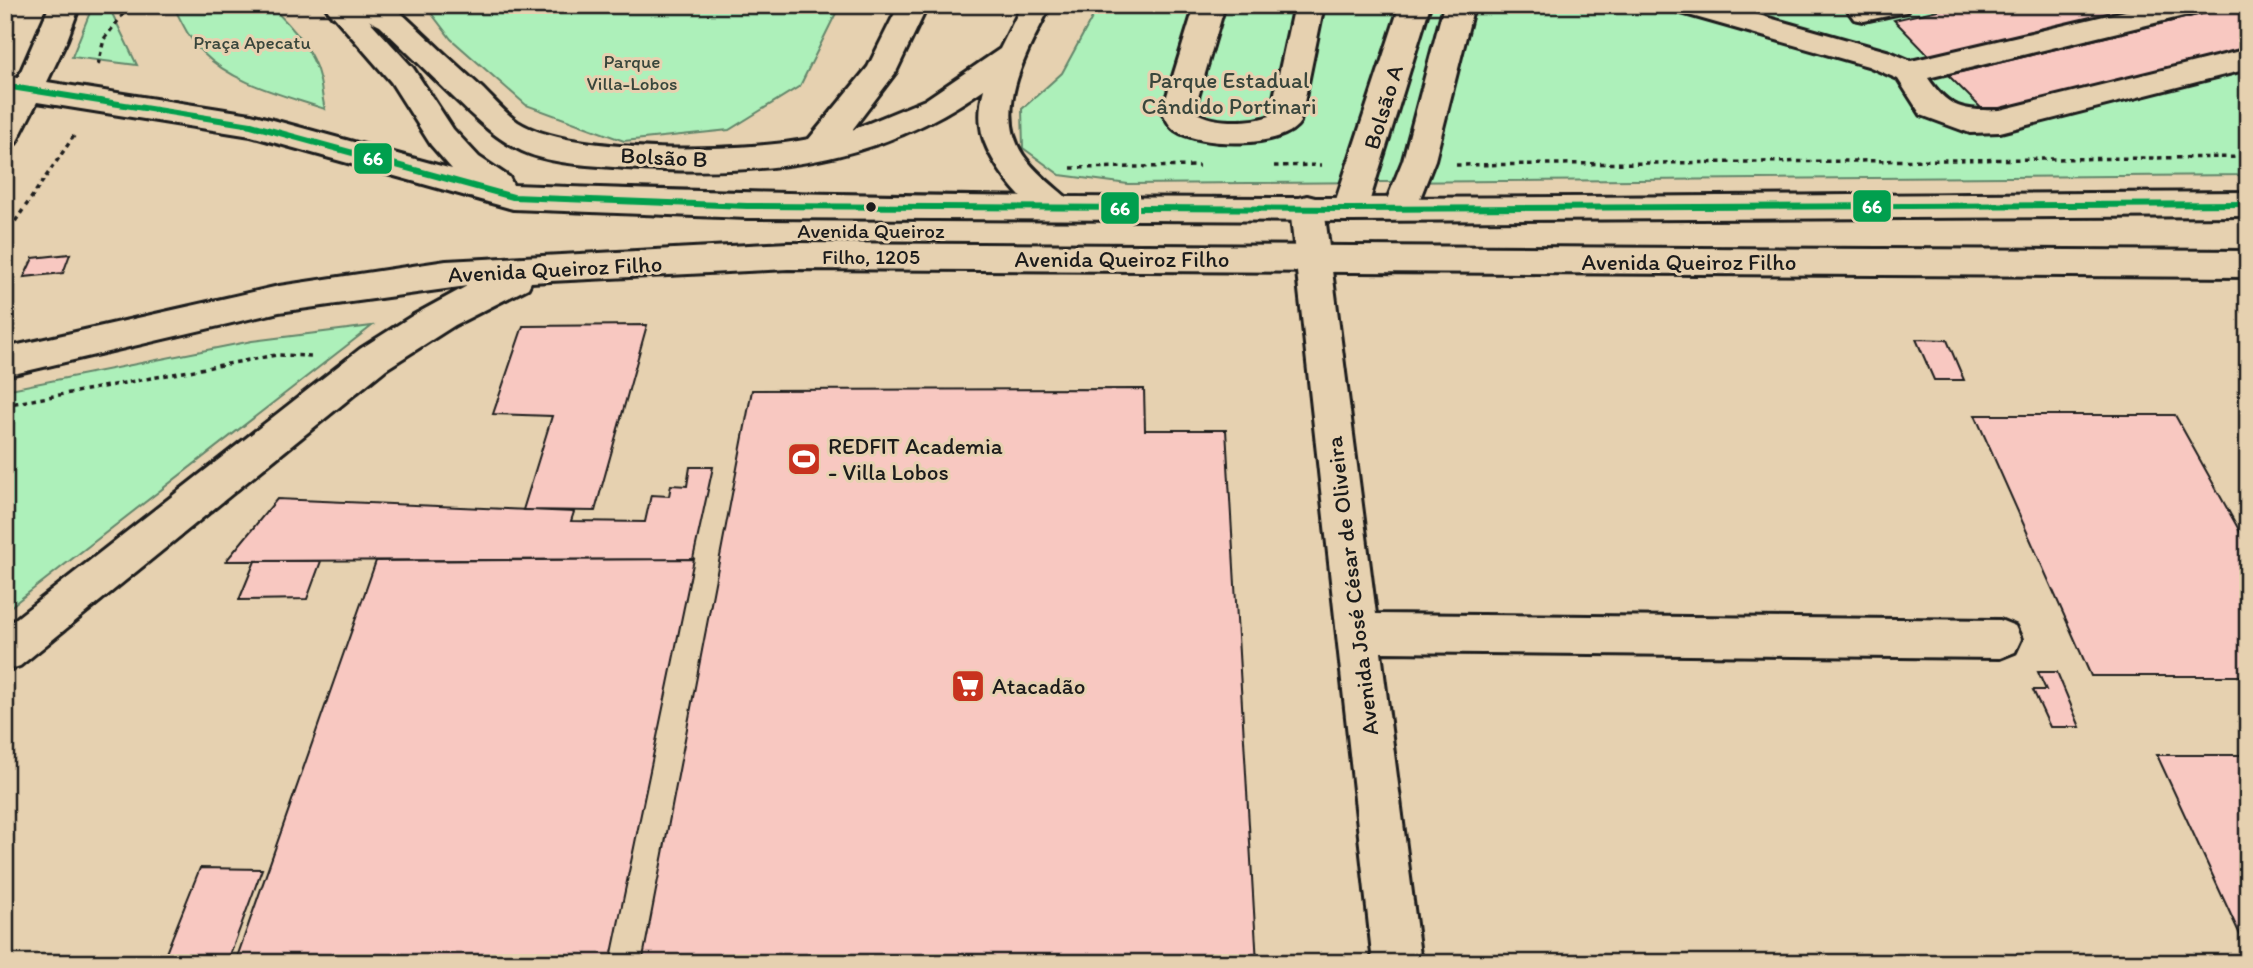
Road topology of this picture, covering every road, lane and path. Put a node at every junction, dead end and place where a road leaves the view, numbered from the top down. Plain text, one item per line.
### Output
1 (65, 5) edge
2 (130, 5) edge
3 (914, 5) edge
4 (1037, 5) edge
5 (1210, 5) edge
6 (1309, 5) edge
7 (1415, 5) edge
8 (1459, 5) edge
9 (1688, 5) edge
10 (1896, 5) edge
11 (2192, 5) edge
12 (340, 7) edge
13 (1864, 12) dead end
14 (104, 39) dead end
15 (1012, 55) junction
16 (2248, 59) edge
17 (1909, 72) junction
18 (17, 87) edge
19 (80, 125) dead end
20 (5, 135) edge
21 (819, 149) junction
22 (2248, 157) edge
23 (1417, 166) junction
24 (513, 197) junction
25 (2248, 204) edge
26 (1054, 206) junction
27 (1401, 207) junction
28 (1307, 208) junction
29 (1350, 209) junction
30 (5, 236) edge
31 (1314, 261) junction
32 (2248, 264) edge
33 (544, 268) junction
34 (373, 359) junction
35 (5, 362) edge
36 (5, 405) edge
37 (1358, 634) junction
38 (2000, 639) dead end
39 (5, 652) edge
40 (1397, 963) edge

1 - 18 main road
2 - 14 path
3 - 21 main road
4 - 15 main road, Bolsão B
5 - 6 main road
7 - 29 main road, Bolsão A
8 - 23 main road, Bolsão A
9 - 17 main road
10 - 13 main road
11 - 17 main road
12 - 21 main road, Bolsão B
12 - 24 main road
15 - 21 main road, Bolsão B
15 - 26 main road, Bolsão B
16 - 17 main road
18 - 20 main road
18 - 24 main road
19 - 30 path
22 - 23 path
23 - 27 main road, Bolsão A
24 - 26 main road
25 - 27 main road
26 - 28 main road
27 - 29 main road
28 - 29 main road
28 - 31 main road, Avenida José César de Oliveira
31 - 32 main road, Avenida Queiroz Filho
31 - 33 main road, Avenida Queiroz Filho
31 - 37 main road, Avenida José César de Oliveira
33 - 34 main road
33 - 35 main road, Avenida Queiroz Filho
34 - 36 path
34 - 39 main road
37 - 38 main road
37 - 40 main road, Avenida José César de Oliveira

